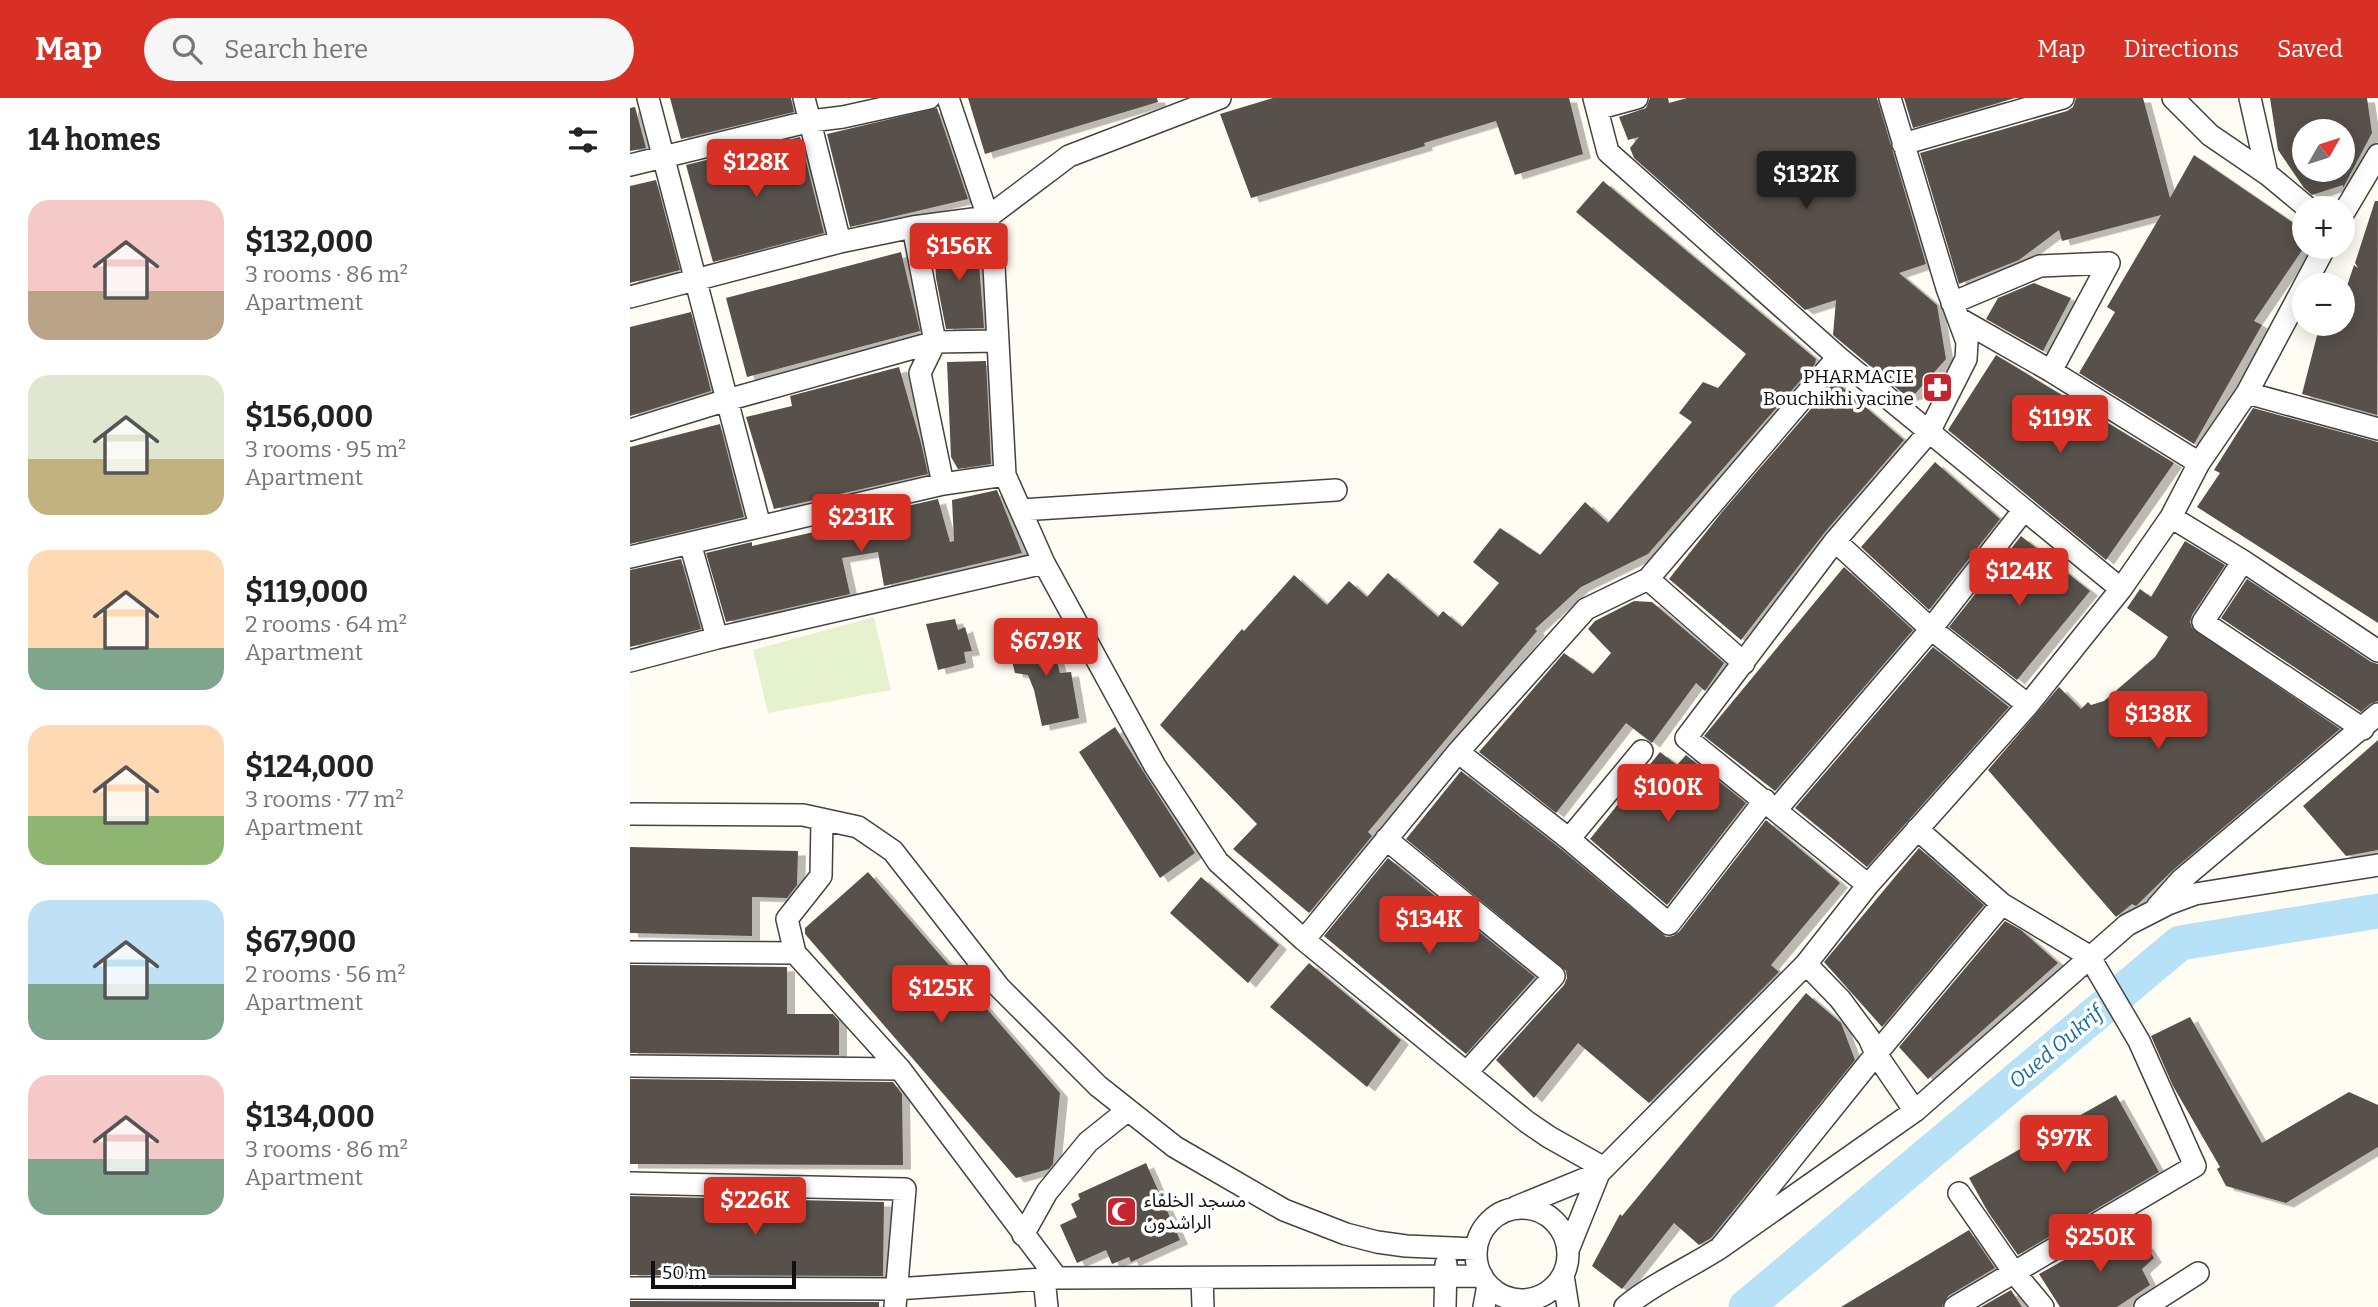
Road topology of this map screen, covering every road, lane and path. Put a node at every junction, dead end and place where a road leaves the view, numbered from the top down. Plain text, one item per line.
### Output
1 (648, 98) edge
2 (804, 98) edge
3 (929, 98) edge
4 (948, 98) edge
5 (1637, 98) edge
6 (1890, 98) edge
7 (2063, 98) edge
8 (2173, 98) edge
9 (2250, 98) edge
10 (1216, 99) edge
11 (1595, 103) edge
12 (811, 121) junction
13 (1903, 144) junction
14 (2378, 155) edge
15 (662, 156) junction
16 (630, 165) edge
17 (2267, 174) junction
18 (2294, 196) edge
19 (2354, 196) edge
20 (988, 217) junction
21 (913, 227) junction
22 (841, 242) junction
23 (2319, 259) edge
24 (696, 281) junction
25 (630, 297) edge
26 (1955, 311) junction
27 (998, 341) junction
28 (935, 342) junction
29 (1838, 357) junction
30 (2051, 371) junction
31 (2247, 393) junction
32 (727, 400) junction
33 (2378, 429) edge
34 (630, 430) edge
35 (1929, 432) junction
36 (2199, 463) junction
37 (1005, 475) junction
38 (943, 484) junction
39 (1336, 490) dead end
40 (1021, 510) junction
41 (2023, 511) junction
42 (2171, 517) junction
43 (760, 526) junction
44 (1835, 541) junction
45 (690, 543) junction
46 (630, 557) edge
47 (2244, 561) junction
48 (1044, 563) junction
49 (1648, 579) junction
50 (2121, 589) junction
51 (1931, 629) junction
52 (717, 638) junction
53 (2378, 651) edge
54 (630, 661) edge
55 (1744, 663) junction
56 (2028, 705) junction
57 (2378, 713) edge
58 (2363, 729) junction
59 (1642, 751) dead end
60 (1458, 752) junction
61 (1770, 805) junction
62 (630, 814) edge
63 (822, 819) junction
64 (1917, 829) junction
65 (1386, 839) junction
66 (1569, 839) junction
67 (2378, 865) edge
68 (1868, 885) junction
69 (2002, 904) junction
70 (2154, 911) junction
71 (1304, 940) junction
72 (630, 952) edge
73 (795, 953) junction
74 (2089, 956) junction
75 (1806, 964) junction
76 (1876, 1054) junction
77 (630, 1066) edge
78 (900, 1069) junction
79 (1467, 1072) junction
80 (1128, 1110) junction
81 (1915, 1111) junction
82 (1601, 1171) junction
83 (630, 1183) edge
84 (1959, 1193) dead end
85 (1514, 1208) junction
86 (1023, 1235) junction
87 (1446, 1248) junction
88 (1476, 1248) junction
89 (1720, 1248) junction
90 (1568, 1250) junction
91 (2013, 1271) junction
92 (2198, 1273) dead end
93 (1563, 1275) junction
94 (1446, 1276) junction
95 (1051, 1278) junction
96 (1202, 1278) junction
97 (1485, 1280) junction
98 (630, 1288) edge
99 (896, 1298) edge
100 (1522, 1303) edge
101 (1047, 1307) edge
102 (1203, 1307) edge
103 (1445, 1307) edge
104 (1484, 1307) edge
105 (1568, 1307) edge
106 (1625, 1307) edge
107 (1955, 1307) edge
108 (2043, 1307) edge
109 (2145, 1307) edge

1 - 15 street
2 - 12 street
3 - 12 street
4 - 20 street
5 - 11 street
6 - 13 street
7 - 13 street
8 - 17 street
9 - 17 street
10 - 20 street
11 - 29 street
12 - 15 street
12 - 22 street
13 - 26 street
14 - 19 street
15 - 16 street
15 - 24 street
17 - 18 street
20 - 21 street
20 - 27 street
21 - 22 street
21 - 28 street
22 - 24 street
23 - 31 street
24 - 25 street
24 - 32 street
26 - 30 street
26 - 30 street
26 - 35 street
27 - 28 street
27 - 37 street
28 - 32 street
28 - 38 street
29 - 35 street
29 - 49 street
30 - 36 street
31 - 33 street
31 - 36 street
32 - 34 street
32 - 43 street
35 - 41 street
35 - 44 street
36 - 42 street
37 - 38 street
37 - 40 street
38 - 43 street
39 - 40 street
40 - 48 street
41 - 50 street
41 - 51 street
42 - 47 street
42 - 50 street
43 - 45 street
44 - 51 street
44 - 55 street
45 - 46 street
45 - 52 street
47 - 53 street
47 - 58 street
48 - 52 street
48 - 71 street
49 - 55 street
49 - 60 street
50 - 56 street
51 - 56 street
51 - 61 street
52 - 54 street
55 - 61 street
56 - 64 street
57 - 58 street
58 - 70 street
59 - 66 street
60 - 65 street
60 - 66 street
61 - 66 street
61 - 68 street
62 - 63 street
63 - 73 street
63 - 80 street
64 - 68 street
64 - 69 street
65 - 71 street
65 - 79 street
67 - 70 street
68 - 75 street
69 - 74 street
69 - 76 street
70 - 74 street
71 - 79 street
72 - 73 street
73 - 78 street
74 - 81 street
74 - 91 street
75 - 76 street
75 - 82 street
76 - 81 street
76 - 89 street
77 - 78 street
78 - 86 street
79 - 82 street
80 - 86 street
80 - 87 street
81 - 89 street
82 - 85 street
82 - 90 street
83 - 99 street
84 - 91 street
85 - 88 street
85 - 90 street
86 - 95 street
87 - 88 street
87 - 94 street
88 - 97 street
89 - 106 street
90 - 93 street
91 - 107 street
91 - 108 street
92 - 109 street
93 - 100 street
93 - 105 street
94 - 96 street
94 - 97 street
94 - 103 street
95 - 96 street
95 - 99 street
95 - 101 street
96 - 102 street
97 - 100 street
97 - 104 street
98 - 99 street

